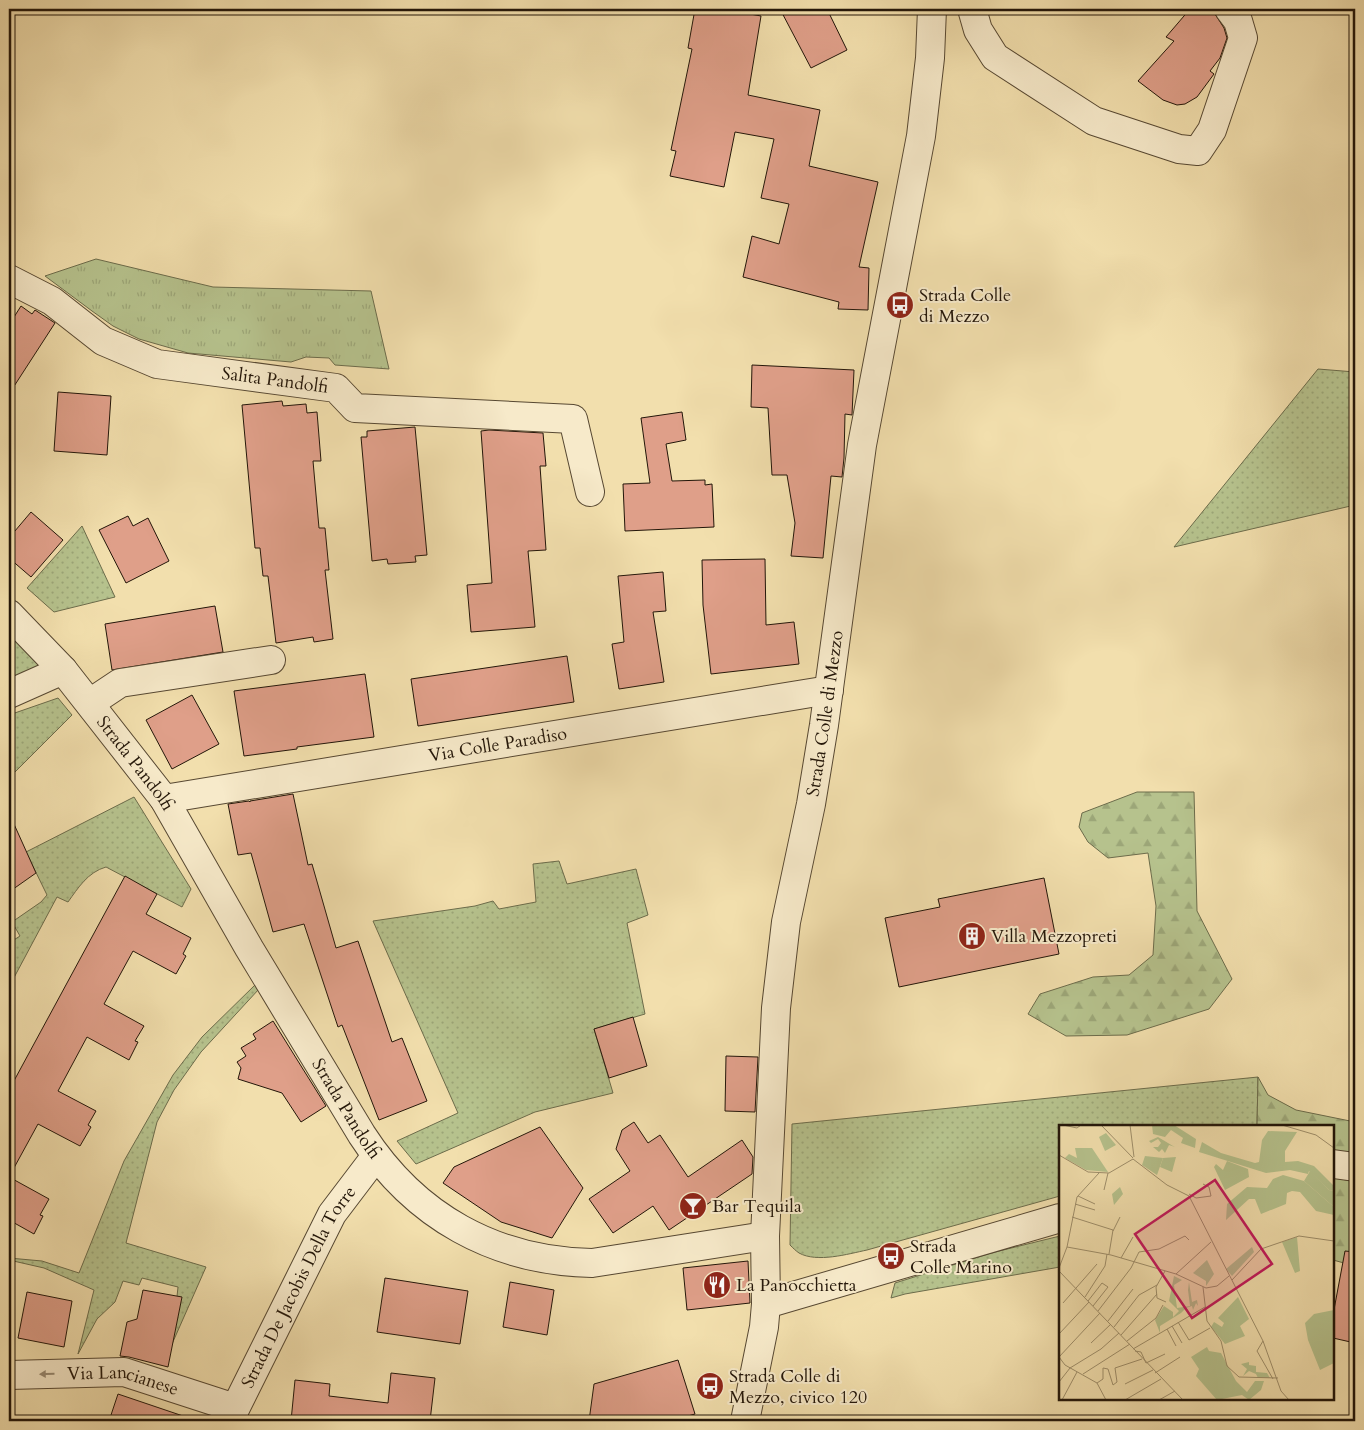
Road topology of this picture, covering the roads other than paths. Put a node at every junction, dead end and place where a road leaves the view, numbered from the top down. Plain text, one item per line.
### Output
1 (932, 9) edge
2 (972, 9) edge
3 (1229, 9) edge
4 (9, 279) edge
5 (590, 492) dead end
6 (9, 614) edge
7 (271, 660) dead end
8 (64, 670) junction
9 (829, 690) junction
10 (9, 694) edge
11 (90, 703) junction
12 (164, 799) junction
13 (376, 1156) junction
14 (1334, 1164) edge
15 (1355, 1168) edge
16 (1059, 1218) edge
17 (765, 1236) junction
18 (766, 1304) junction
19 (9, 1375) edge
20 (226, 1410) edge
21 (744, 1421) edge

1 - 9 street, Strada Colle di Mezzo
2 - 3 street
4 - 5 street, Salita Pandolfi
6 - 8 street, Strada Pandolfi
7 - 11 street, Strada Pandolfi
8 - 10 street
8 - 11 street, Strada Pandolfi
9 - 12 street, Via Colle Paradiso
9 - 17 street, Strada Colle di Mezzo
11 - 12 street, Strada Pandolfi
12 - 13 street, Strada Pandolfi
13 - 17 street, Strada Pandolfi
13 - 20 street, Strada De Jacobis Della Torre
14 - 15 street
16 - 18 street
17 - 18 street, Strada Colle di Mezzo
18 - 21 street, Strada Colle di Mezzo
20 -> 19 street, Via Lancianese

